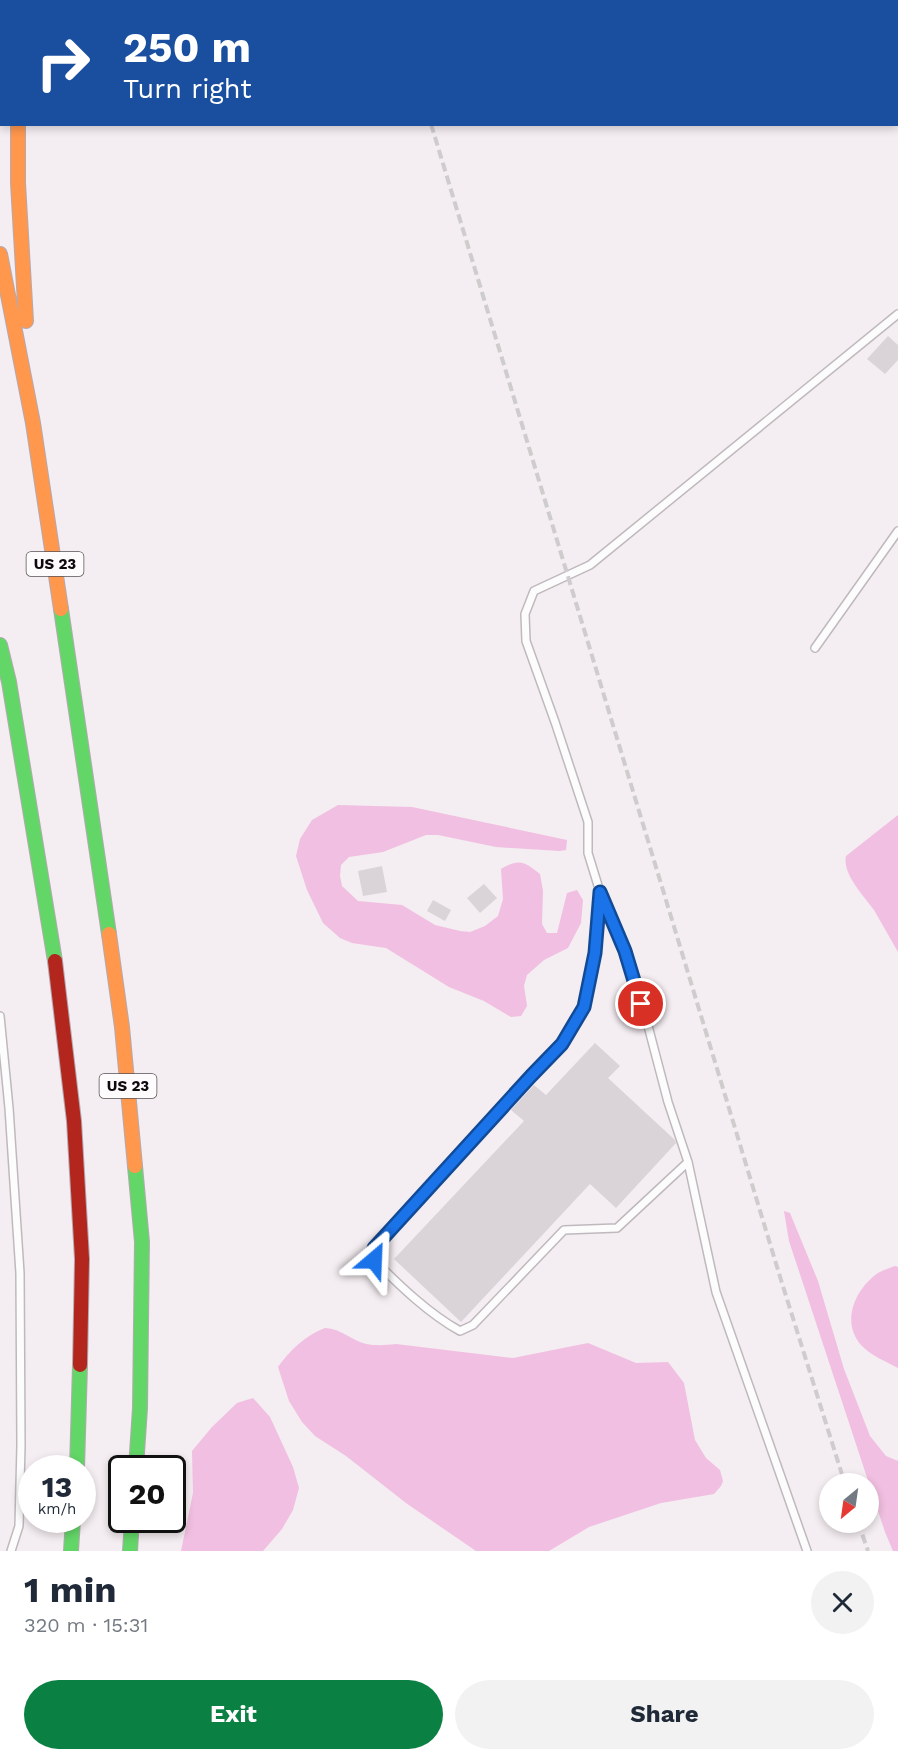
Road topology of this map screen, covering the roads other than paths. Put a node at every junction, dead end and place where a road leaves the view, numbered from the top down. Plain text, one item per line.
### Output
1 (18, 126) edge
2 (0, 254) edge
3 (898, 314) edge
4 (33, 423) junction
5 (898, 531) edge
6 (0, 645) edge
7 (815, 648) dead end
8 (9, 765) dead end
9 (600, 892) junction
10 (52, 940) junction
11 (0, 1016) edge
12 (688, 1162) junction
13 (78, 1455) edge
14 (137, 1455) edge
15 (72, 1533) edge
16 (131, 1533) edge
17 (11, 1551) edge
18 (71, 1551) edge
19 (130, 1551) edge
20 (807, 1551) edge

1 - 4 highway, US 23
2 - 4 highway
3 - 9 lane
4 - 14 highway, US 23
5 - 7 lane
6 - 10 highway
8 - 10 highway
9 - 12 lane
9 - 12 lane
10 - 13 highway
11 - 17 lane
12 - 20 lane
15 - 18 highway
16 - 19 highway

